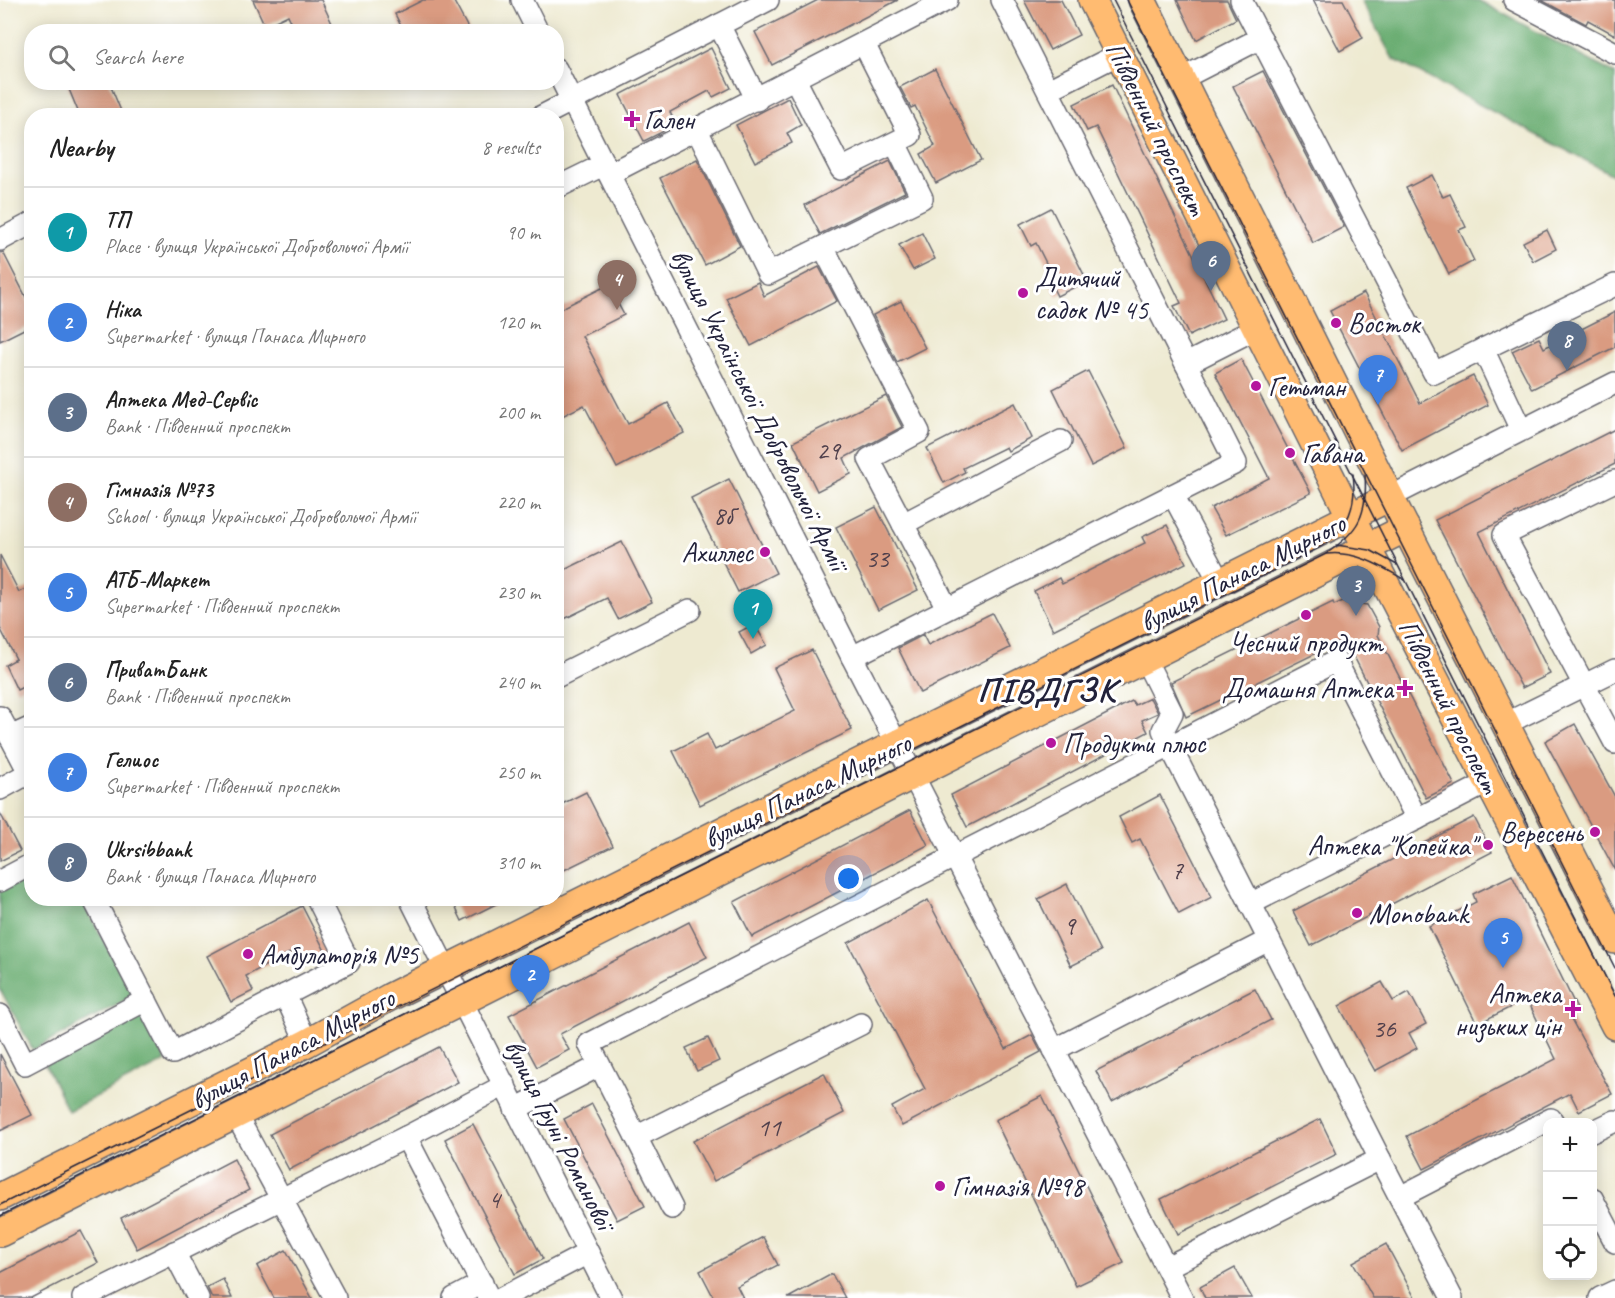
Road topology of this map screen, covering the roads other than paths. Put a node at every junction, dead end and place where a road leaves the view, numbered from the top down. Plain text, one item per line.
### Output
1 (522, 0) edge
2 (768, 0) edge
3 (1002, 0) edge
4 (1092, 0) edge
5 (1142, 0) edge
6 (1241, 0) edge
7 (936, 3) edge
8 (1526, 3) edge
9 (534, 24) edge
10 (719, 25) junction
11 (1261, 38) junction
12 (864, 44) junction
13 (1615, 52) edge
14 (1119, 54) junction
15 (795, 79) junction
16 (1181, 79) junction
17 (564, 84) edge
18 (1048, 90) junction
19 (572, 100) junction
20 (757, 100) junction
21 (557, 108) edge
22 (697, 130) junction
23 (895, 143) junction
24 (607, 169) junction
25 (564, 185) edge
26 (24, 227) edge
27 (0, 240) edge
28 (823, 247) junction
29 (1615, 285) edge
30 (1257, 328) junction
31 (1483, 349) junction
32 (1186, 364) junction
33 (1615, 383) edge
34 (1521, 430) junction
35 (1061, 441) dead end
36 (1615, 481) edge
37 (1173, 495) junction
38 (1390, 497) junction
39 (1351, 517) junction
40 (903, 524) junction
41 (1406, 528) junction
42 (1368, 548) junction
43 (1220, 583) junction
44 (947, 608) junction
45 (690, 610) dead end
46 (852, 657) junction
47 (1145, 659) junction
48 (1615, 670) edge
49 (564, 673) edge
50 (1583, 686) junction
51 (0, 717) edge
52 (1505, 724) junction
53 (24, 730) edge
54 (10, 737) junction
55 (1615, 743) edge
56 (898, 745) junction
57 (1170, 746) junction
58 (24, 764) edge
59 (913, 775) junction
60 (24, 779) edge
61 (1490, 782) junction
62 (0, 789) edge
63 (1417, 819) junction
64 (955, 856) junction
65 (24, 868) edge
66 (0, 881) edge
67 (1250, 904) junction
68 (97, 906) edge
69 (320, 906) edge
70 (414, 906) edge
71 (1269, 940) junction
72 (1615, 940) edge
73 (445, 969) junction
74 (285, 995) junction
75 (146, 1000) junction
76 (460, 1001) junction
77 (0, 1015) edge
78 (861, 1024) dead end
79 (1615, 1026) edge
80 (307, 1043) junction
81 (1054, 1050) junction
82 (599, 1066) junction
83 (505, 1085) junction
84 (515, 1108) junction
85 (235, 1113) junction
86 (1615, 1120) edge
87 (1543, 1123) edge
88 (1597, 1130) edge
89 (406, 1137) junction
90 (636, 1137) junction
91 (1380, 1159) junction
92 (0, 1197) edge
93 (1400, 1197) junction
94 (282, 1199) junction
95 (1597, 1206) edge
96 (672, 1208) dead end
97 (0, 1233) edge
98 (1615, 1242) edge
99 (174, 1252) junction
100 (588, 1253) junction
101 (1167, 1268) junction
102 (485, 1291) edge
103 (1615, 1291) edge
104 (83, 1298) edge
105 (198, 1298) edge
106 (334, 1298) edge
107 (454, 1298) edge
108 (502, 1298) edge
109 (611, 1298) edge
110 (1182, 1298) edge
111 (1452, 1298) edge
112 (1600, 1298) edge

1 - 9 street
2 - 10 street
3 - 18 street
4 - 14 main road, Південний проспект
5 - 16 main road, Південний проспект
6 - 11 street
7 - 12 street
8 - 13 street
10 - 19 street
10 - 20 street
11 - 16 street
11 - 31 street
12 - 15 street
12 - 23 street
14 - 18 street
14 - 30 main road, Південний проспект
15 - 20 street
15 - 23 street
16 - 38 main road, Південний проспект
17 - 19 street, вулиця Української Добровольчої Армії
18 - 32 street
19 - 21 street
19 - 24 street, вулиця Української Добровольчої Армії
20 - 22 street
22 - 24 street
22 - 28 street
23 - 28 street
24 - 25 street
24 - 46 street, вулиця Української Добровольчої Армії
26 - 27 street
28 - 40 street
29 - 31 street
30 - 32 street
30 - 39 main road, Південний проспект
31 - 34 street
32 - 37 street
33 - 34 street, вулиця Панаса Мирного
34 - 38 street, вулиця Панаса Мирного
35 - 40 street
36 - 50 street
37 - 43 street
37 - 44 street
38 - 39 main road, вулиця Панаса Мирного
38 - 41 main road, Південний проспект
39 - 42 main road, Південний проспект
39 - 43 main road, вулиця Панаса Мирного
40 - 44 street
41 - 42 main road, вулиця Панаса Мирного
41 - 52 main road, Південний проспект
42 - 47 main road, вулиця Панаса Мирного
42 - 61 main road, Південний проспект
43 - 56 main road, вулиця Панаса Мирного
44 - 46 street
45 - 49 street
46 - 56 street, вулиця Української Добровольчої Армії
47 - 57 street
47 - 59 main road, вулиця Панаса Мирного
48 - 50 street
50 - 52 street
50 - 55 street
51 - 54 street
52 - 72 main road, Південний проспект
53 - 54 street
54 - 58 street
56 - 59 street, вулиця Української Добровольчої Армії
56 - 73 main road, вулиця Панаса Мирного
57 - 63 street
57 - 64 street
57 - 67 street
59 - 64 street, вулиця Української Добровольчої Армії
59 - 76 main road, вулиця Панаса Мирного
60 - 62 street
61 - 63 street
61 - 79 main road, Південний проспект
63 - 67 street
64 - 81 street, вулиця Української Добровольчої Армії
64 - 82 street
65 - 66 street
67 - 71 street
68 - 75 street
69 - 74 street
70 - 73 street, вулиця Груні Романової
71 - 81 street
71 - 91 street
73 - 76 street, вулиця Груні Романової
73 - 80 main road, вулиця Панаса Мирного
74 - 75 street
74 - 80 street
75 - 77 street
76 - 83 street, вулиця Груні Романової
76 - 85 main road, вулиця Панаса Мирного
78 - 90 street
80 - 92 main road, вулиця Панаса Мирного
81 - 101 street, вулиця Української Добровольчої Армії
82 - 84 street
82 - 90 street
83 - 84 street, вулиця Груні Романової
83 - 89 street
84 - 100 street, вулиця Груні Романової
85 - 94 street
85 - 97 main road, вулиця Панаса Мирного
86 - 88 street
87 - 93 street
89 - 94 street
89 - 102 street
90 - 96 street
91 - 93 street
91 - 101 street
93 - 111 street
94 - 99 street
94 - 106 street
95 - 98 street
99 - 104 street
99 - 105 street
100 - 108 street
100 - 109 street, вулиця Груні Романової
101 - 110 street, вулиця Української Добровольчої Армії
102 - 107 street
103 - 112 street

